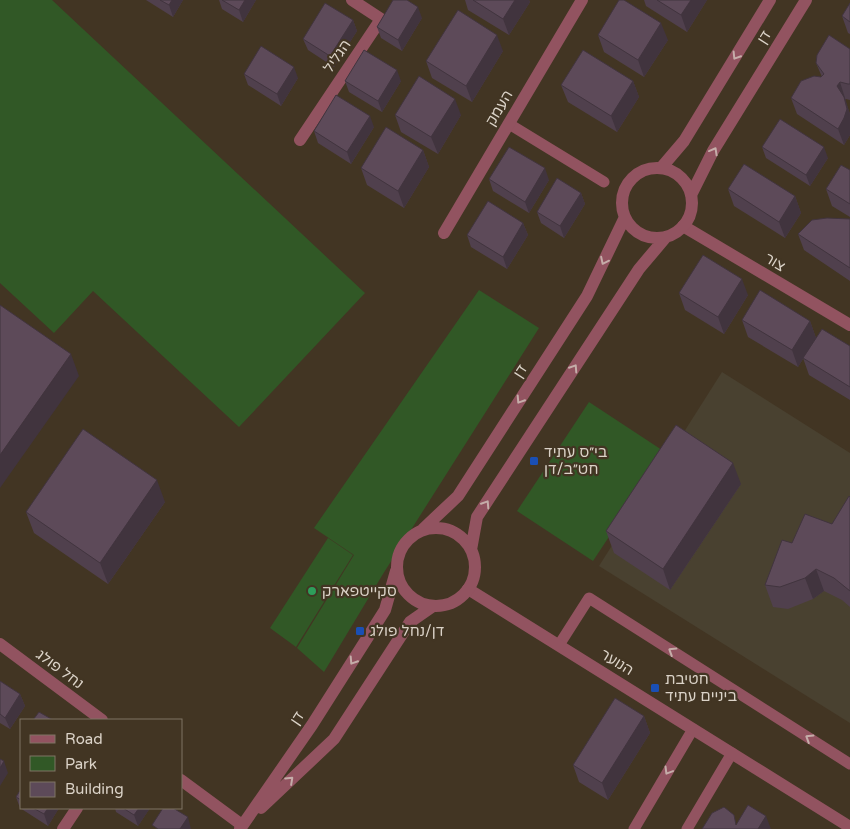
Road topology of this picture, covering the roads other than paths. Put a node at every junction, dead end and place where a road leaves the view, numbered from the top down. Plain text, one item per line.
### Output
1 (352, 0) edge
2 (582, 0) edge
3 (770, 0) edge
4 (806, 0) edge
5 (509, 124) junction
6 (300, 140) dead end
7 (661, 168) junction
8 (604, 182) dead end
9 (691, 195) junction
10 (625, 217) junction
11 (683, 226) junction
12 (444, 233) dead end
13 (666, 237) junction
14 (850, 325) edge
15 (423, 529) junction
16 (471, 550) junction
17 (396, 571) junction
18 (468, 589) junction
19 (433, 606) junction
20 (0, 644) edge
21 (559, 645) junction
22 (101, 719) edge
23 (693, 729) junction
24 (732, 753) junction
25 (850, 764) edge
26 (182, 781) edge
27 (76, 809) edge
28 (850, 826) edge
29 (241, 827) edge
30 (62, 829) edge
31 (634, 829) edge
32 (687, 829) edge

1 - 6 street, הגליל
2 - 5 street, העמק
3 -> 7 street, דן
9 -> 4 street, דן
5 - 8 lane
5 - 12 street, העמק
7 - 9 street
7 - 10 street
9 - 11 street
10 - 13 street
10 -> 15 street, דן
11 - 13 street
11 - 14 street, צור
16 -> 13 street
15 - 16 street
15 - 17 street
16 - 18 street
17 - 19 street
17 -> 29 street, דן
18 - 19 street
18 - 21 street, הנוער
29 -> 19 street
20 - 22 street, נחל פולג
21 - 23 street, הנוער
25 -> 21 lane
23 - 24 street, הנוער
23 -> 31 lane
24 - 28 street, הנוער
24 - 32 lane
26 - 29 street
27 - 30 street

